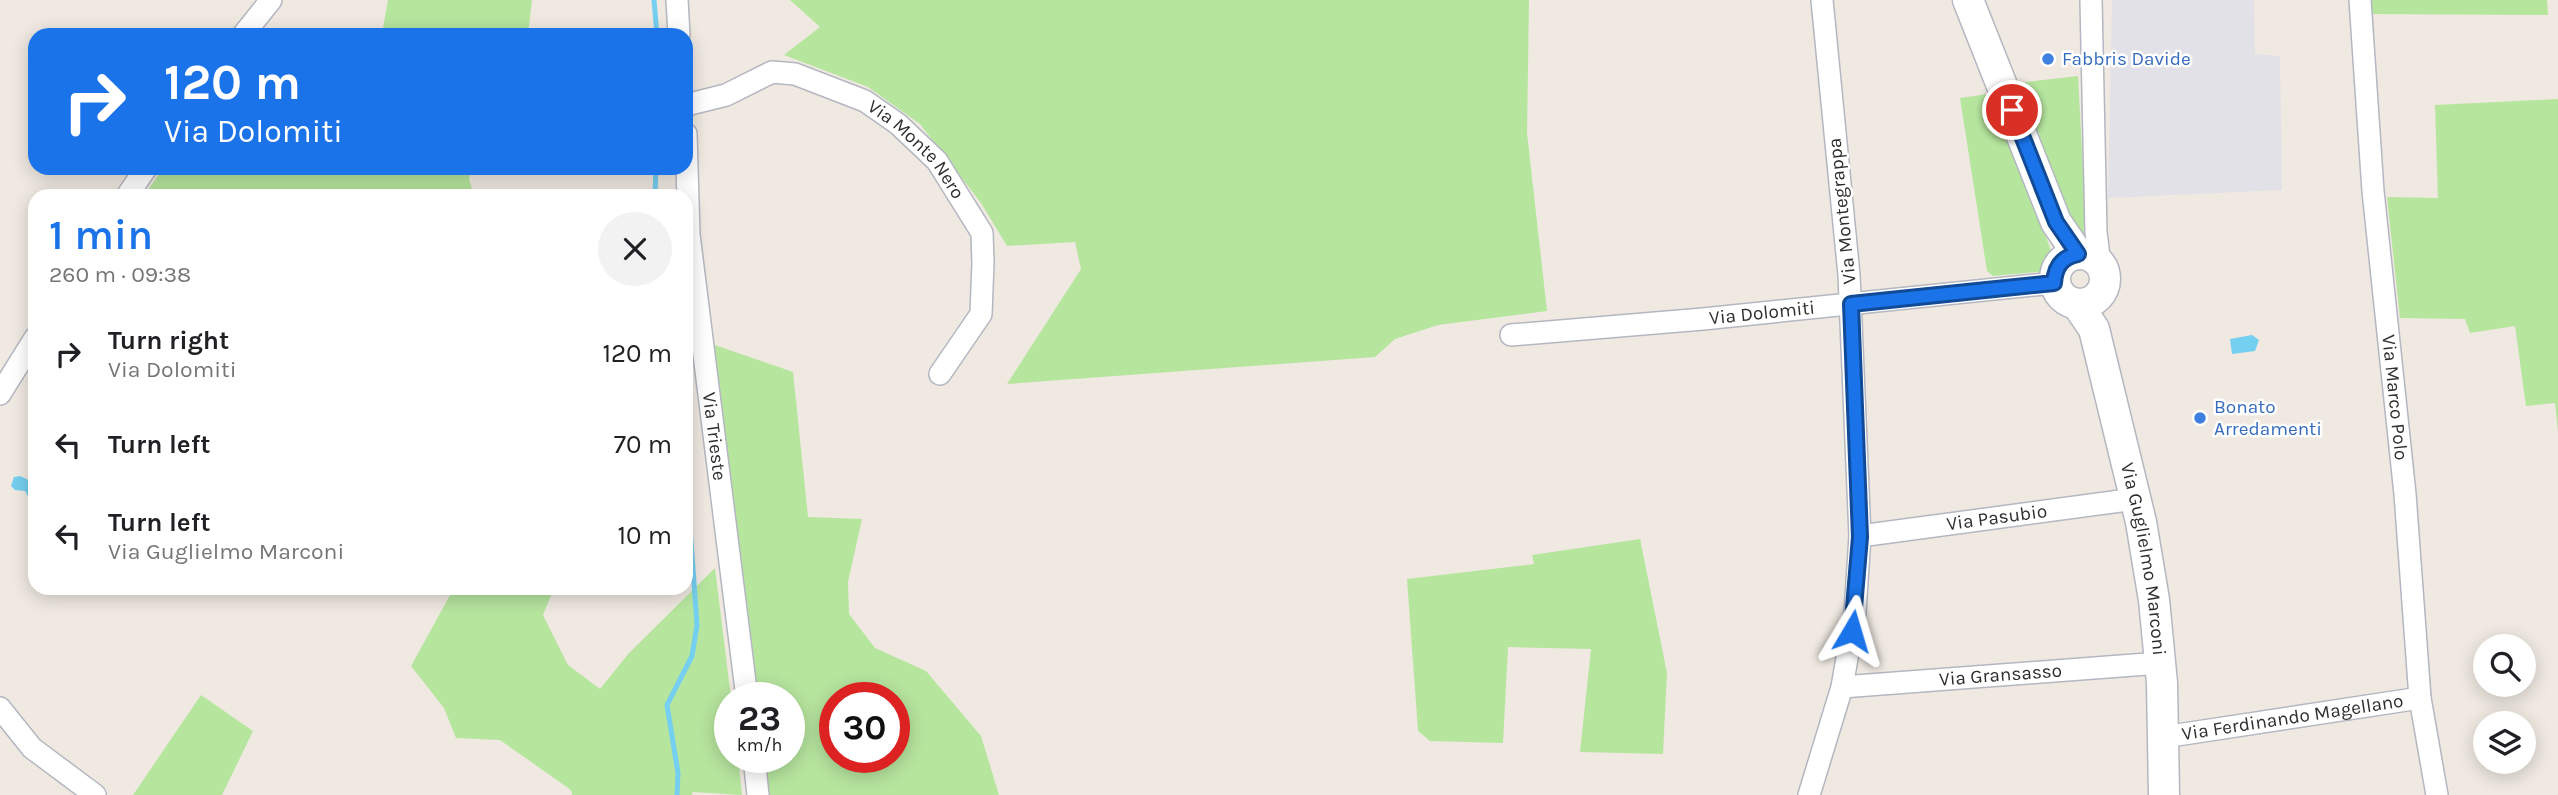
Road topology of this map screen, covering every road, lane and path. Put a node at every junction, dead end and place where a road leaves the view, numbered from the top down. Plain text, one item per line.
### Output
1 (271, 0) edge
2 (677, 0) edge
3 (1822, 0) edge
4 (1968, 0) edge
5 (2091, 0) edge
6 (2360, 0) edge
7 (249, 28) edge
8 (679, 28) edge
9 (693, 103) edge
10 (2078, 259) junction
11 (693, 267) edge
12 (2087, 301) junction
13 (1851, 304) junction
14 (1511, 335) dead end
15 (28, 349) edge
16 (940, 374) dead end
17 (0, 394) edge
18 (2135, 499) junction
19 (1860, 537) junction
20 (2160, 663) junction
21 (745, 682) edge
22 (1842, 687) junction
23 (2420, 698) junction
24 (0, 708) edge
25 (2164, 737) junction
26 (756, 773) edge
27 (95, 795) edge
28 (758, 795) edge
29 (1809, 795) edge
30 (2164, 795) edge
31 (2437, 795) edge

1 - 7 street
2 - 8 street
3 - 13 street, Via Montegrappa
4 - 10 street
5 - 10 street
6 - 23 street, Via Marco Polo
9 - 16 street, Via Monte Nero
10 - 12 street
10 - 12 street, Via Guglielmo Marconi
10 - 13 street, Via Dolomiti
11 - 21 street, Via Trieste
12 - 18 street, Via Guglielmo Marconi
13 - 14 street, Via Dolomiti
13 - 19 street, Via Montegrappa
15 - 17 street
18 - 19 street, Via Pasubio
18 - 20 street, Via Guglielmo Marconi
19 - 22 street, Via Montegrappa
20 - 22 street, Via Gransasso
20 - 25 street, Via Guglielmo Marconi
22 - 29 street, Via Montegrappa
23 - 25 street, Via Ferdinando Magellano
23 - 31 street, Via Marco Polo
24 - 27 street
25 - 30 street, Via Guglielmo Marconi
26 - 28 street

